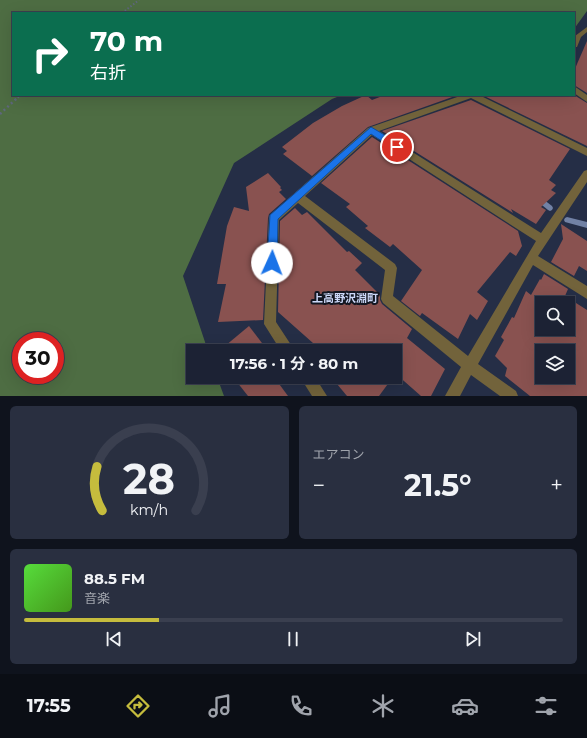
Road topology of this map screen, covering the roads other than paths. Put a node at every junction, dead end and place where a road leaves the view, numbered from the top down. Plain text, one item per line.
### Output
1 (587, 28) edge
2 (578, 36) junction
3 (587, 38) edge
4 (575, 43) edge
5 (575, 90) edge
6 (469, 96) edge
7 (474, 96) edge
8 (587, 99) edge
9 (371, 130) junction
10 (587, 152) edge
11 (587, 176) edge
12 (297, 196) junction
13 (543, 240) junction
14 (531, 258) junction
15 (587, 293) edge
16 (284, 344) edge
17 (470, 366) junction
18 (312, 384) edge
19 (320, 396) edge
20 (452, 396) edge
21 (510, 396) edge

1 - 2 street
2 - 3 street
2 - 4 street
5 - 8 street
6 - 9 street
7 - 10 street
9 - 12 street
9 - 13 street
11 - 13 street
12 - 16 street
12 - 17 street
13 - 14 street
14 - 15 street
14 - 17 street
17 - 20 street
17 - 21 street
18 - 19 street

